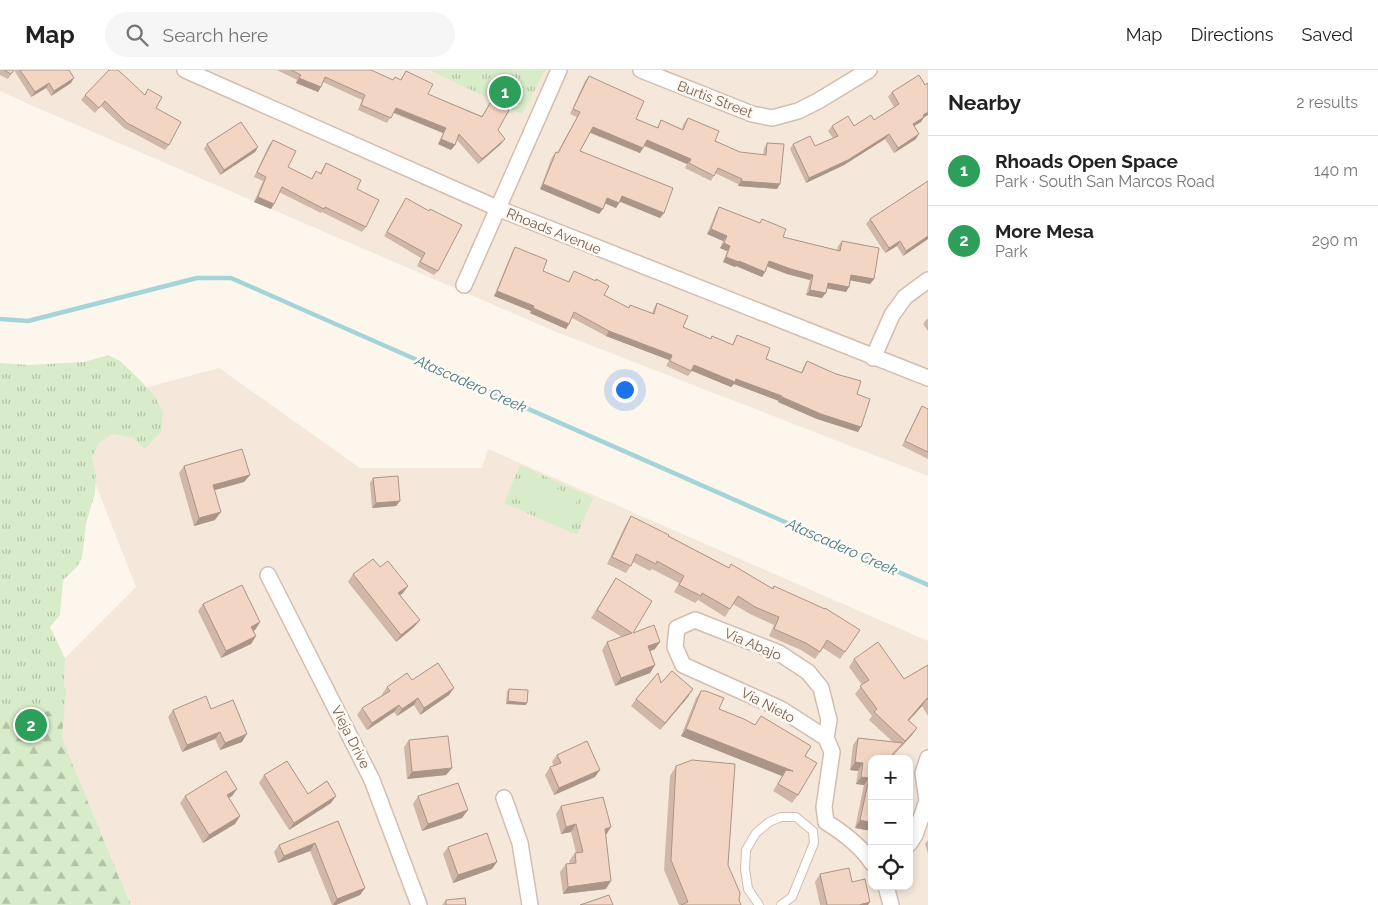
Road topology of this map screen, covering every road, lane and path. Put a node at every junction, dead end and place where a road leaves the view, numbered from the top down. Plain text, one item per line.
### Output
1 (185, 70) edge
2 (559, 70) edge
3 (641, 70) edge
4 (869, 70) edge
5 (497, 208) junction
6 (928, 280) edge
7 (464, 285) dead end
8 (873, 358) junction
9 (928, 378) edge
10 (268, 575) dead end
11 (695, 620) joint
12 (826, 738) junction
13 (928, 758) edge
14 (504, 798) dead end
15 (927, 801) edge
16 (826, 822) junction
17 (814, 832) junction
18 (913, 838) edge
19 (868, 857) edge
20 (887, 890) edge
21 (419, 905) edge
22 (530, 905) edge
23 (758, 905) edge
24 (781, 905) edge
25 (891, 905) edge

1 - 5 street, Rhoads Avenue
2 - 5 street
3 - 4 street, Burtis Street
5 - 7 street
5 - 8 street, Rhoads Avenue
6 - 8 street
8 - 9 street, Rhoads Avenue
10 - 21 street, Vieja Drive
11 - 12 street, Via Abajo
11 - 12 street, Via Nieto
12 - 16 street
13 - 15 street
14 - 22 street
15 - 18 street
16 - 17 lane
16 - 19 street
17 - 23 lane
17 - 24 lane
20 - 25 street

